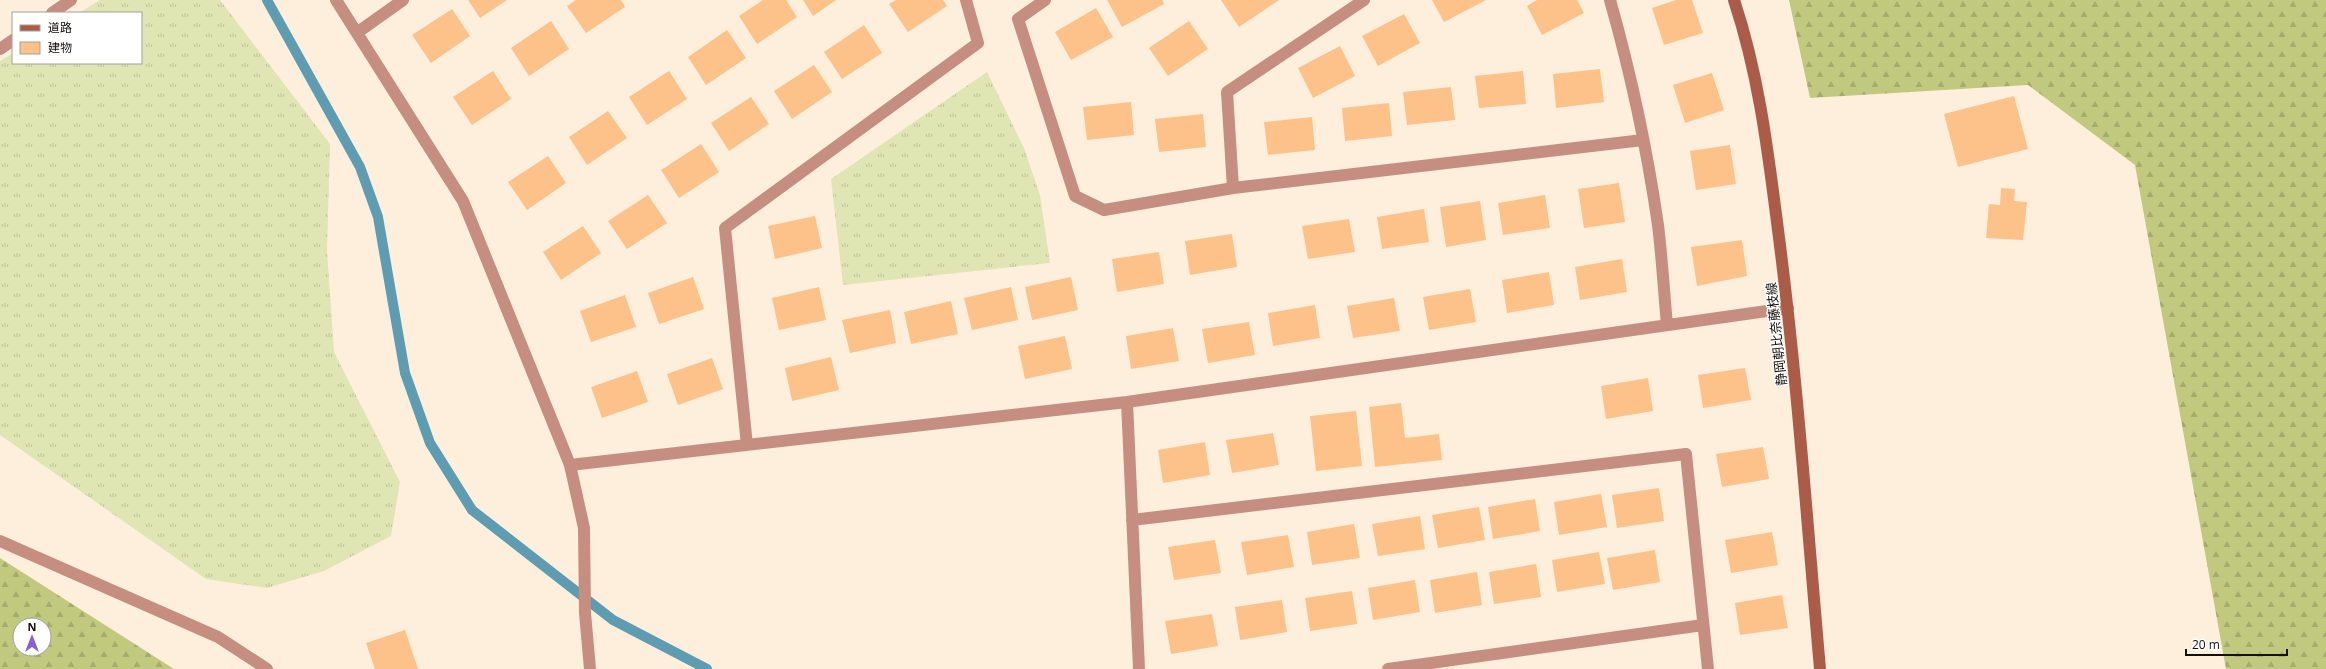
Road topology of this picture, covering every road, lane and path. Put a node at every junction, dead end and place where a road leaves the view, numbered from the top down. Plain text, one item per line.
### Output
1 (71, 0) edge
2 (336, 0) edge
3 (403, 0) edge
4 (966, 0) edge
5 (1045, 0) edge
6 (1364, 0) edge
7 (1610, 0) edge
8 (1734, 0) edge
9 (53, 12) edge
10 (358, 32) junction
11 (12, 41) edge
12 (0, 49) edge
13 (1644, 140) junction
14 (1233, 188) junction
15 (1788, 308) junction
16 (1666, 325) junction
17 (1127, 402) junction
18 (747, 445) junction
19 (570, 465) junction
20 (1132, 520) junction
21 (0, 541) edge
22 (1704, 625) junction
23 (267, 669) edge
24 (590, 669) edge
25 (1139, 669) edge
26 (1388, 669) edge
27 (1708, 669) edge
28 (1820, 669) edge

1 - 9 street
2 - 10 street
3 - 10 street
4 - 18 street
5 - 14 street
6 - 14 street
7 - 13 street
8 - 15 main road, 静岡朝比奈藤枝線
10 - 19 street
11 - 12 street
13 - 14 street
13 - 16 street
15 - 16 street
15 - 28 main road, 静岡朝比奈藤枝線
16 - 17 street
17 - 18 street
17 - 20 street
18 - 19 street
19 - 24 street
20 - 22 street
20 - 25 street
21 - 23 street
22 - 26 street
22 - 27 street

